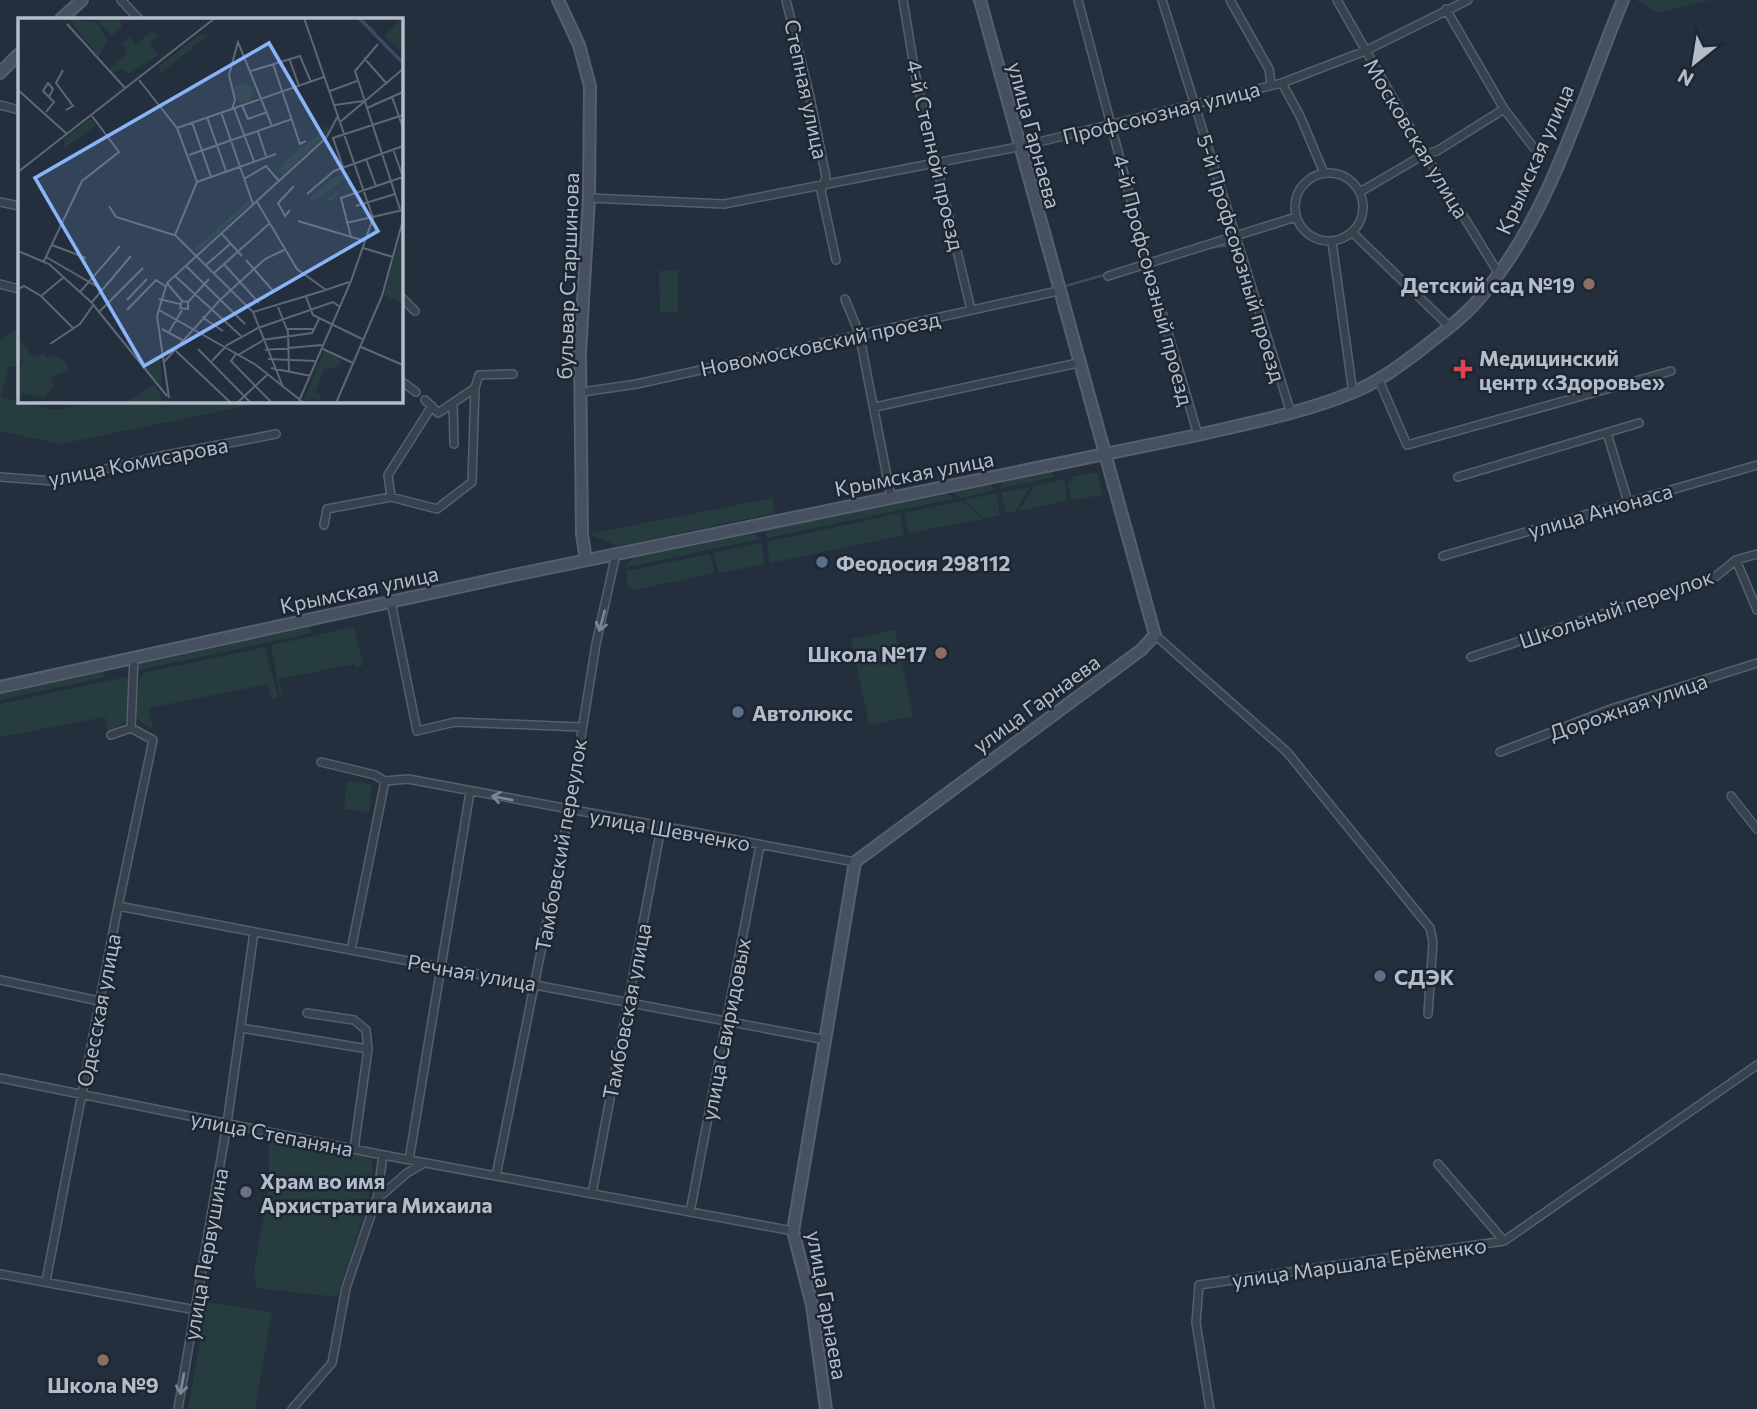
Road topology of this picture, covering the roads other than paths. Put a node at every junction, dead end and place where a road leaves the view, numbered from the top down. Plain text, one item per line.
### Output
1 (82, 0) edge
2 (121, 0) edge
3 (558, 0) edge
4 (786, 0) edge
5 (903, 0) edge
6 (979, 0) edge
7 (1078, 0) edge
8 (1162, 0) edge
9 (1230, 0) edge
10 (1337, 0) edge
11 (1468, 0) edge
12 (1623, 0) edge
13 (1446, 9) junction
14 (62, 18) edge
15 (138, 18) edge
16 (1365, 51) junction
17 (18, 55) edge
18 (0, 73) edge
19 (1282, 83) junction
20 (1271, 84) junction
21 (1194, 103) junction
22 (0, 105) edge
23 (1504, 109) junction
24 (18, 110) edge
25 (1111, 125) junction
26 (1018, 147) junction
27 (1534, 148) dead end
28 (1425, 154) junction
29 (939, 163) junction
30 (1324, 173) junction
31 (823, 183) junction
32 (1360, 192) junction
33 (589, 198) junction
34 (0, 202) edge
35 (18, 206) edge
36 (1296, 217) junction
37 (1353, 233) junction
38 (1234, 238) junction
39 (1332, 242) junction
40 (836, 260) dead end
41 (1148, 265) junction
42 (1499, 274) junction
43 (1108, 276) dead end
44 (0, 285) edge
45 (18, 289) edge
46 (1058, 291) junction
47 (402, 297) edge
48 (845, 299) dead end
49 (971, 310) junction
50 (415, 311) dead end
51 (1450, 327) junction
52 (859, 333) junction
53 (1078, 363) junction
54 (1671, 371) dead end
55 (513, 374) dead end
56 (1378, 378) junction
57 (402, 382) edge
58 (475, 388) junction
59 (416, 392) dead end
60 (582, 392) junction
61 (1353, 393) junction
62 (453, 403) junction
63 (875, 407) junction
64 (1291, 413) junction
65 (1639, 423) dead end
66 (1607, 433) junction
67 (276, 434) dead end
68 (1198, 435) junction
69 (454, 444) dead end
70 (1103, 454) junction
71 (1757, 466) edge
72 (0, 477) edge
73 (1458, 477) dead end
74 (391, 497) junction
75 (891, 497) junction
76 (1628, 502) junction
77 (324, 525) dead end
78 (616, 554) junction
79 (1757, 554) edge
80 (1443, 555) dead end
81 (586, 560) junction
82 (1736, 560) junction
83 (391, 602) junction
84 (1757, 610) edge
85 (1155, 635) junction
86 (134, 657) junction
87 (1471, 657) dead end
88 (1757, 663) edge
89 (0, 687) edge
90 (580, 727) junction
91 (131, 728) junction
92 (111, 735) dead end
93 (1500, 752) dead end
94 (321, 762) dead end
95 (385, 781) junction
96 (470, 792) junction
97 (1731, 796) dead end
98 (569, 811) junction
99 (661, 828) junction
100 (1757, 829) edge
101 (760, 845) junction
102 (855, 862) junction
103 (118, 906) junction
104 (254, 932) junction
105 (352, 950) junction
106 (440, 966) junction
107 (0, 980) edge
108 (535, 984) junction
109 (627, 1000) junction
110 (99, 1001) junction
111 (307, 1013) dead end
112 (1428, 1014) dead end
113 (726, 1019) junction
114 (241, 1028) junction
115 (826, 1040) junction
116 (368, 1049) junction
117 (1757, 1065) edge
118 (0, 1078) edge
119 (83, 1094) junction
120 (227, 1124) junction
121 (354, 1149) junction
122 (383, 1155) junction
123 (409, 1160) junction
124 (425, 1163) junction
125 (1438, 1164) dead end
126 (496, 1176) junction
127 (592, 1194) junction
128 (376, 1200) junction
129 (690, 1212) junction
130 (793, 1231) junction
131 (1504, 1241) junction
132 (0, 1273) edge
133 (46, 1281) junction
134 (196, 1310) junction
135 (178, 1409) edge
136 (292, 1409) edge
137 (826, 1409) edge
138 (1210, 1409) edge

1 - 14 street
2 - 15 street
3 - 33 street, бульвар Старшинова
4 - 31 street, Степная улица
5 - 29 street, 4-й Степной проезд
6 - 26 street, улица Гарнаева
7 - 25 street, 4-й Профсоюзный проезд
8 - 21 street, 5-й Профсоюзный проезд
9 - 20 street
10 - 16 street, Московская улица
11 - 13 street, Профсоюзная улица
12 - 42 street, Крымская улица
13 - 16 street, Профсоюзная улица
13 - 23 street
16 - 19 street, Профсоюзная улица
16 - 28 street, Московская улица
17 - 18 street
19 - 20 street, Профсоюзная улица
19 - 30 street
20 - 21 street, Профсоюзная улица
21 - 25 street, Профсоюзная улица
21 - 38 street, 5-й Профсоюзный проезд
22 - 24 street
23 - 27 street
23 - 28 street
25 - 26 street, Профсоюзная улица
25 - 41 street, 4-й Профсоюзный проезд
26 - 29 street, Профсоюзная улица
26 - 46 street, улица Гарнаева
28 - 32 street
28 - 42 street, Московская улица
29 - 31 street, Профсоюзная улица
29 - 49 street, 4-й Степной проезд
30 - 32 street
30 - 36 street
31 - 33 street, Профсоюзная улица
31 - 40 street, Степная улица
32 - 37 street
33 - 60 street, бульвар Старшинова
34 - 35 street
36 - 38 street
36 - 39 street
37 - 39 street
37 - 51 street
38 - 41 street
38 - 64 street, 5-й Профсоюзный проезд
39 - 61 street
41 - 43 street
41 - 68 street, 4-й Профсоюзный проезд
42 - 51 street, Крымская улица
44 - 45 street
46 - 49 street, Новомосковский проезд
46 - 53 street, улица Гарнаева
47 - 50 street
48 - 52 street
49 - 52 street, Новомосковский проезд
51 - 56 street, Крымская улица
52 - 60 street, Новомосковский проезд
52 - 63 street
53 - 63 street
53 - 70 street, улица Гарнаева
54 - 56 street
55 - 58 street
56 - 61 street, Крымская улица
57 - 59 street
58 - 62 street
58 - 74 street
60 - 81 street, бульвар Старшинова
61 - 64 street, Крымская улица
62 - 69 street
62 - 74 street
63 - 75 street
64 - 68 street, Крымская улица
65 - 66 street
66 - 73 street
66 - 76 street
67 - 72 street, улица Комисарова
68 - 70 street, Крымская улица
70 - 75 street, Крымская улица
70 - 85 street, улица Гарнаева
71 - 76 street, улица Анюнаса
74 - 77 street
75 - 78 street, Крымская улица
76 - 80 street, улица Анюнаса
78 - 81 street, Крымская улица
78 -> 90 street, Тамбовский переулок
79 - 82 street, Школьный переулок
81 - 83 street, Крымская улица
82 - 84 street
82 - 87 street, Школьный переулок
83 - 86 street, Крымская улица
83 - 90 street
85 - 102 street, улица Гарнаева
85 - 112 street
86 - 89 street, Крымская улица
86 - 91 street
88 - 93 street, Дорожная улица
90 - 98 street, Тамбовский переулок
91 - 92 street
91 - 103 street, Одесская улица
94 - 95 street, улица Шевченко
95 - 96 street, улица Шевченко
95 - 105 street
98 -> 96 street, улица Шевченко
96 - 106 street
97 - 100 street
98 - 99 street, улица Шевченко
98 - 108 street, Тамбовский переулок
99 - 101 street, улица Шевченко
99 - 109 street, Тамбовская улица
101 - 102 street, улица Шевченко
101 - 113 street, улица Свиридовых
102 - 115 street, улица Гарнаева
103 - 104 street, Речная улица
103 - 110 street, Одесская улица
104 - 105 street, Речная улица
104 - 114 street, улица Первушина
105 - 106 street, Речная улица
106 - 108 street, Речная улица
106 - 123 street
107 - 110 street
108 - 109 street, Речная улица
108 - 126 street, Тамбовский переулок
109 - 113 street, Речная улица
109 - 127 street, Тамбовская улица
110 - 119 street, Одесская улица
111 - 116 street
113 - 115 street, Речная улица
113 - 129 street, улица Свиридовых
114 - 116 street
114 - 120 street, улица Первушина
115 - 130 street, улица Гарнаева
116 - 121 street
117 - 131 street, улица Маршала Ерёменко
118 - 119 street, улица Степаняна
119 - 120 street, улица Степаняна
119 - 133 street, Одесская улица
120 - 121 street, улица Степаняна
120 - 134 street, улица Первушина
121 - 122 street, улица Степаняна
122 - 123 street, улица Степаняна
122 - 128 street
123 - 124 street, улица Степаняна
124 - 126 street, улица Степаняна
124 - 128 street
125 - 131 street
126 - 127 street, улица Степаняна
127 - 129 street, улица Степаняна
128 - 136 street
129 - 130 street, улица Степаняна
130 - 137 street, улица Гарнаева
131 - 138 street, улица Маршала Ерёменко
132 - 133 street
133 - 134 street
134 -> 135 street, улица Первушина

